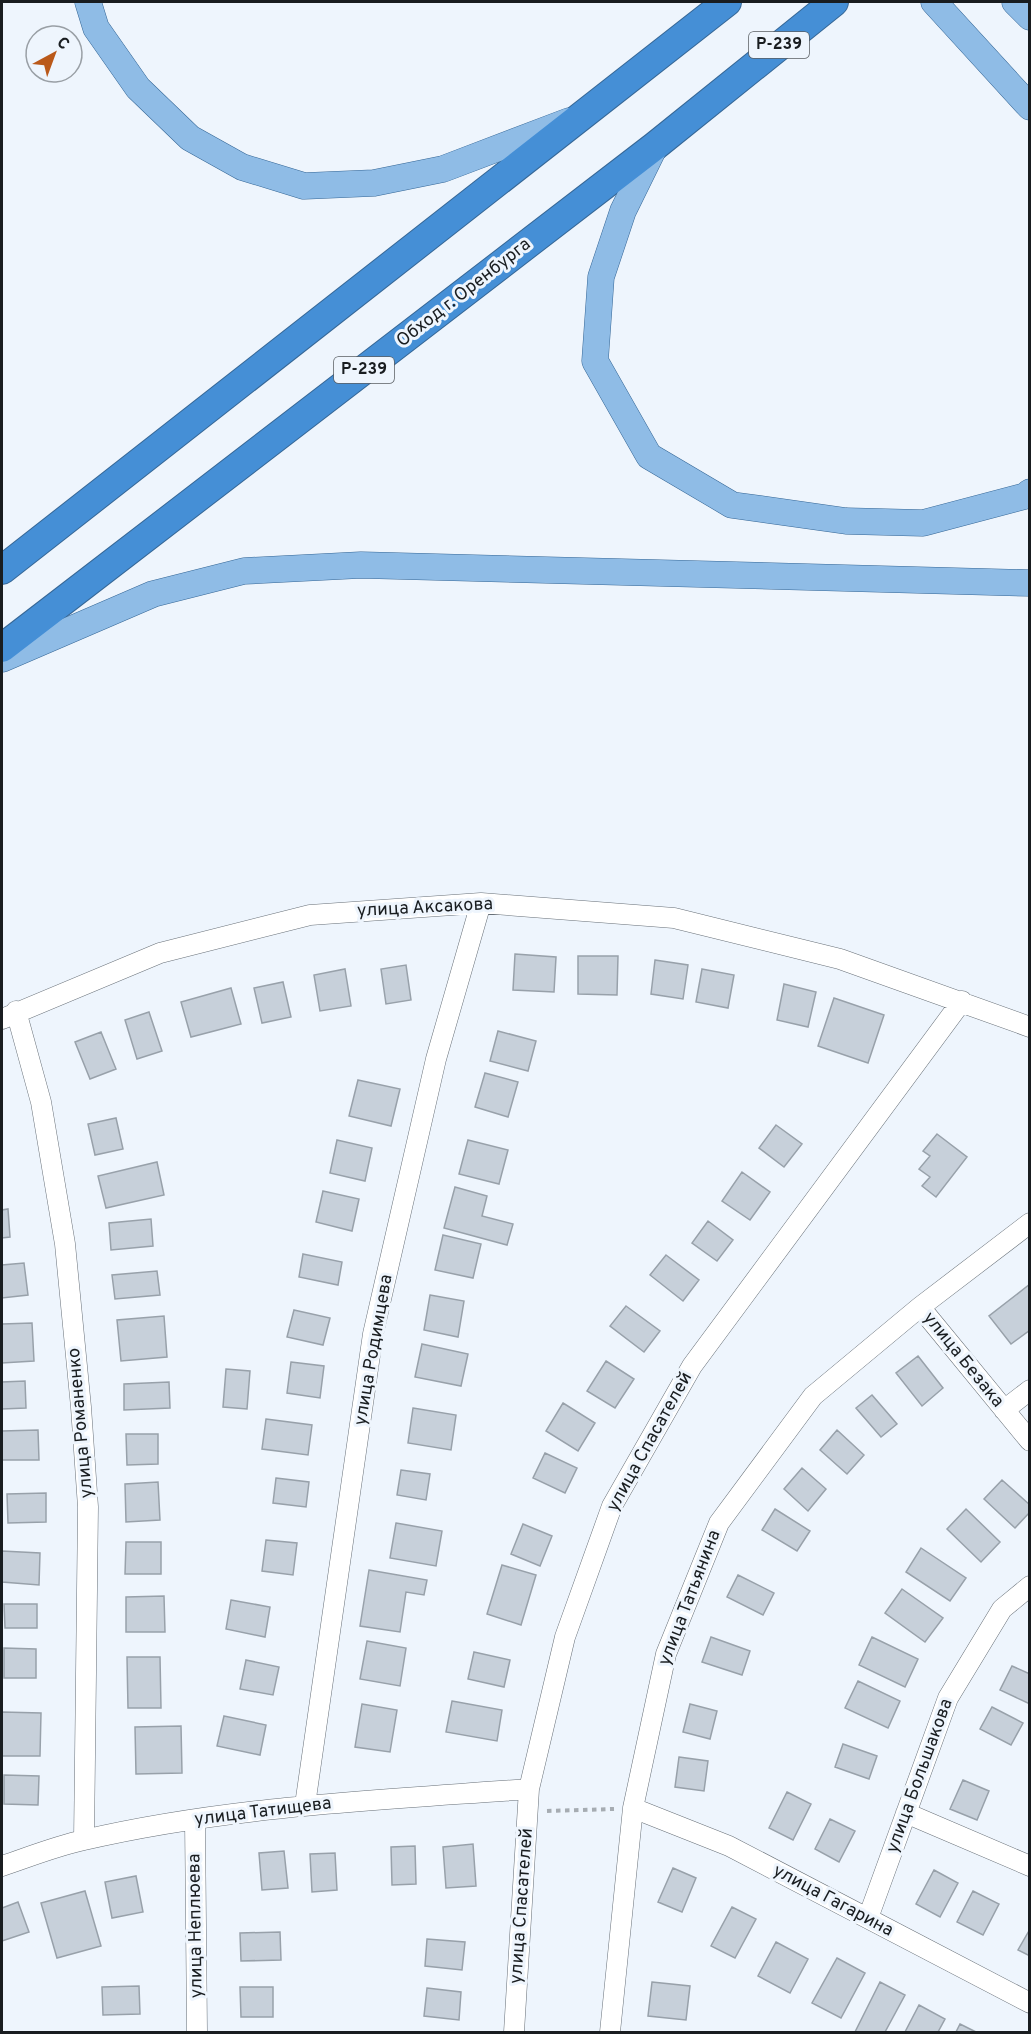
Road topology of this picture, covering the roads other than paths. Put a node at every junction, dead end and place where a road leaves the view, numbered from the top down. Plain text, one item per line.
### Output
1 (88, 2) edge
2 (727, 2) edge
3 (834, 2) edge
4 (934, 2) edge
5 (1015, 2) edge
6 (1029, 17) edge
7 (1029, 107) edge
8 (575, 119) junction
9 (655, 146) junction
10 (1029, 492) edge
11 (2, 570) edge
12 (1029, 583) edge
13 (2, 648) edge
14 (2, 659) edge
15 (481, 903) junction
16 (962, 1001) junction
17 (9, 1015) edge
18 (1029, 1027) edge
19 (1029, 1223) edge
20 (920, 1307) junction
21 (1029, 1390) edge
22 (1004, 1410) junction
23 (1029, 1441) edge
24 (1029, 1586) edge
25 (529, 1789) junction
26 (305, 1805) junction
27 (633, 1808) junction
28 (906, 1814) junction
29 (195, 1820) junction
30 (84, 1840) junction
31 (2, 1866) edge
32 (1029, 1866) edge
33 (868, 1918) junction
34 (1029, 2002) edge
35 (197, 2032) edge
36 (514, 2032) edge
37 (610, 2032) edge

1 - 8 main road
2 - 8 highway
3 - 9 highway, Обход г. Оренбурга / Р-239
4 - 7 main road
5 - 6 main road
8 - 11 highway
9 - 10 main road
9 - 13 highway, Обход г. Оренбурга / Р-239
12 - 14 main road
15 - 16 street, улица Аксакова
15 - 17 street, улица Аксакова
15 - 26 street, улица Родимцева
16 - 18 street, улица Аксакова
16 - 25 street, улица Спасателей
17 - 30 street, улица Романенко
19 - 20 street, улица Татьянина
20 - 22 street, улица Безака
20 - 27 street, улица Татьянина
21 - 22 street
22 - 23 street, улица Безака
24 - 28 street, улица Большакова
25 - 26 street, улица Татищева
25 - 36 street, улица Спасателей
26 - 29 street, улица Татищева
27 - 33 street, улица Гагарина
27 - 37 street, улица Татьянина
28 - 32 street
28 - 33 street, улица Большакова
29 - 30 street, улица Татищева
29 - 35 street, улица Неплюева
30 - 31 street, улица Татищева
33 - 34 street, улица Гагарина

